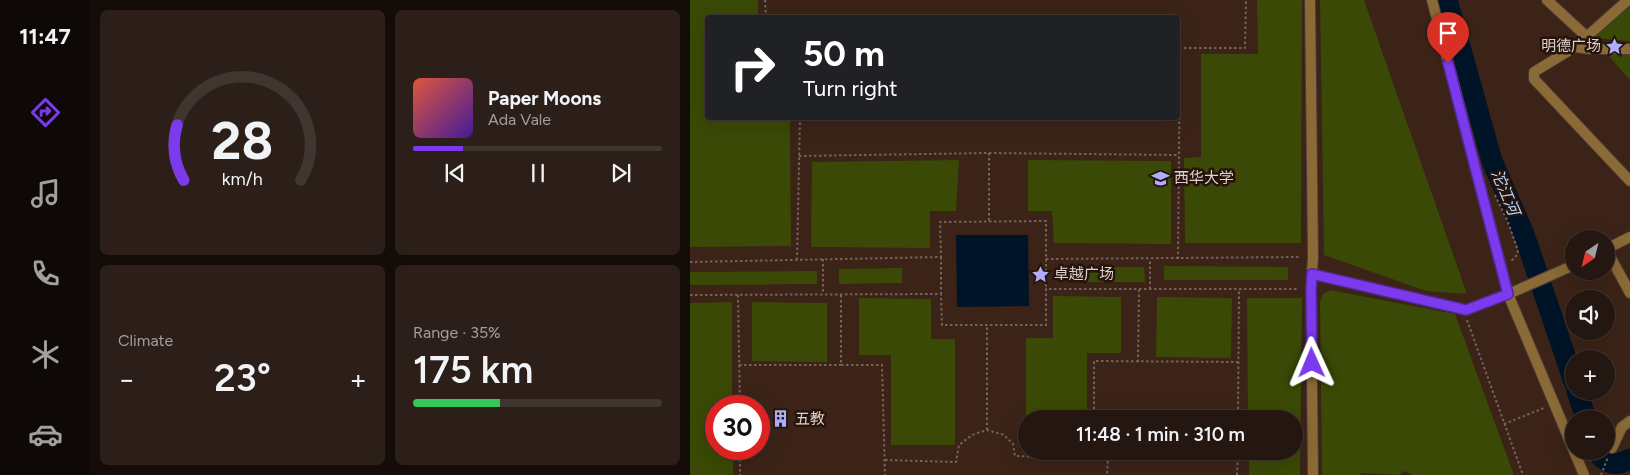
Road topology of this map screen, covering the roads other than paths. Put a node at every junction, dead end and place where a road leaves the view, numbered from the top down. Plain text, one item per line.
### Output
1 (1310, 0) edge
2 (1432, 0) edge
3 (1547, 0) edge
4 (1628, 0) edge
5 (1586, 37) junction
6 (1575, 47) junction
7 (1630, 49) edge
8 (1630, 182) edge
9 (1630, 238) edge
10 (1615, 245) edge
11 (1615, 266) edge
12 (1565, 269) edge
13 (1312, 274) junction
14 (1510, 293) junction
15 (1630, 293) edge
16 (1630, 421) edge
17 (1565, 430) edge
18 (1615, 442) edge
19 (1578, 460) edge
20 (1313, 475) edge
21 (1584, 475) edge

1 - 13 street
2 - 14 street
3 - 5 street
4 - 5 street
5 - 6 street
6 - 7 street
6 - 8 street
9 - 10 street
11 - 15 street
12 - 14 street
13 - 14 street
13 - 20 street
14 - 17 street
16 - 18 street
19 - 21 street

